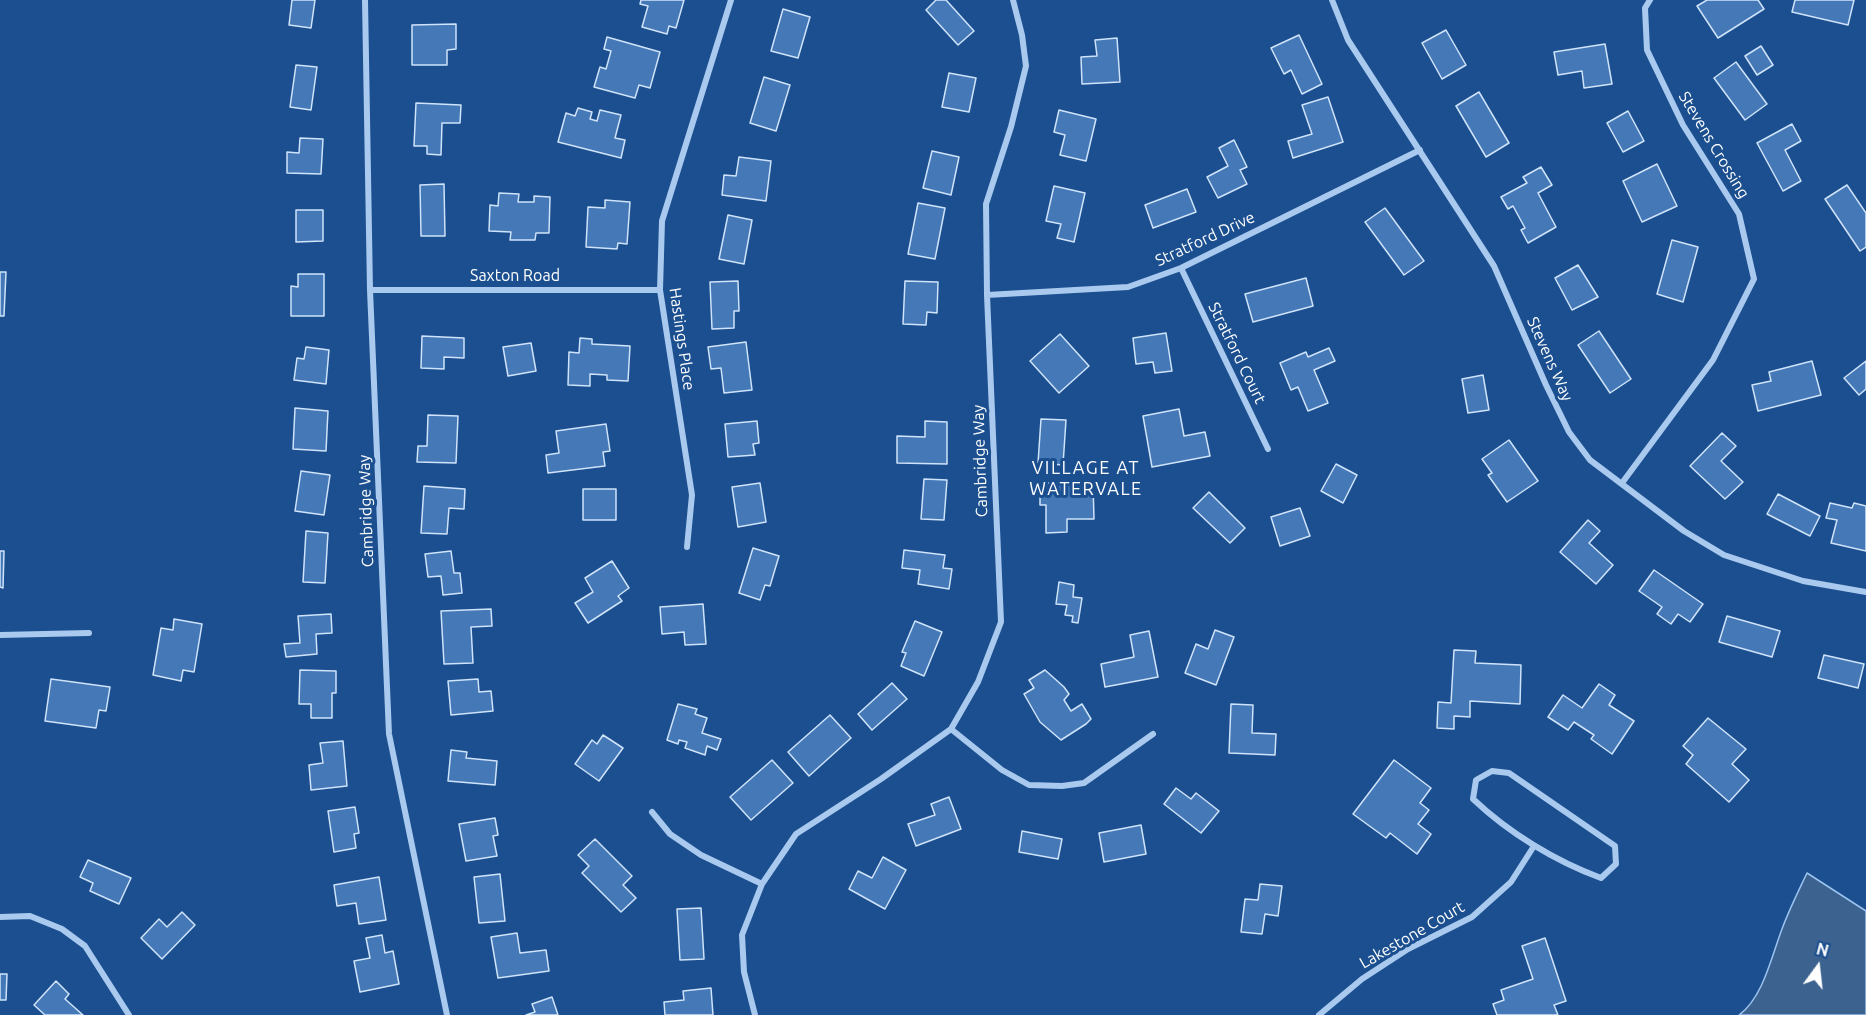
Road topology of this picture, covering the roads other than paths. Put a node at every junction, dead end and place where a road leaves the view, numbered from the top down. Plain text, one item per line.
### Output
1 (365, 0) edge
2 (731, 0) edge
3 (1013, 0) edge
4 (1332, 0) edge
5 (1650, 0) edge
6 (1420, 150) junction
7 (1181, 268) junction
8 (370, 290) junction
9 (660, 290) junction
10 (987, 295) junction
11 (1268, 449) dead end
12 (1622, 483) junction
13 (687, 547) dead end
14 (1866, 592) edge
15 (89, 633) dead end
16 (0, 635) edge
17 (951, 729) junction
18 (1154, 734) dead end
19 (652, 812) dead end
20 (1534, 846) junction
21 (762, 884) junction
22 (0, 916) edge
23 (129, 1015) edge
24 (447, 1015) edge
25 (755, 1015) edge
26 (1319, 1015) edge

1 - 8 street, Cambridge Way
2 - 9 street, Hastings Place
3 - 10 street, Cambridge Way
4 - 6 street, Stevens Way
5 - 12 street, Stevens Crossing
6 - 7 street, Stratford Drive
6 - 12 street, Stevens Way
7 - 10 street, Stratford Drive
7 - 11 street, Stratford Court
8 - 9 street, Saxton Road
8 - 24 street, Cambridge Way
9 - 13 street, Hastings Place
10 - 17 street, Cambridge Way
12 - 14 street, Stevens Way
15 - 16 street
17 - 18 street
17 - 21 street, Cambridge Way
19 - 21 street
20 - 20 street
20 - 26 street, Lakestone Court
21 - 25 street
22 - 23 street

